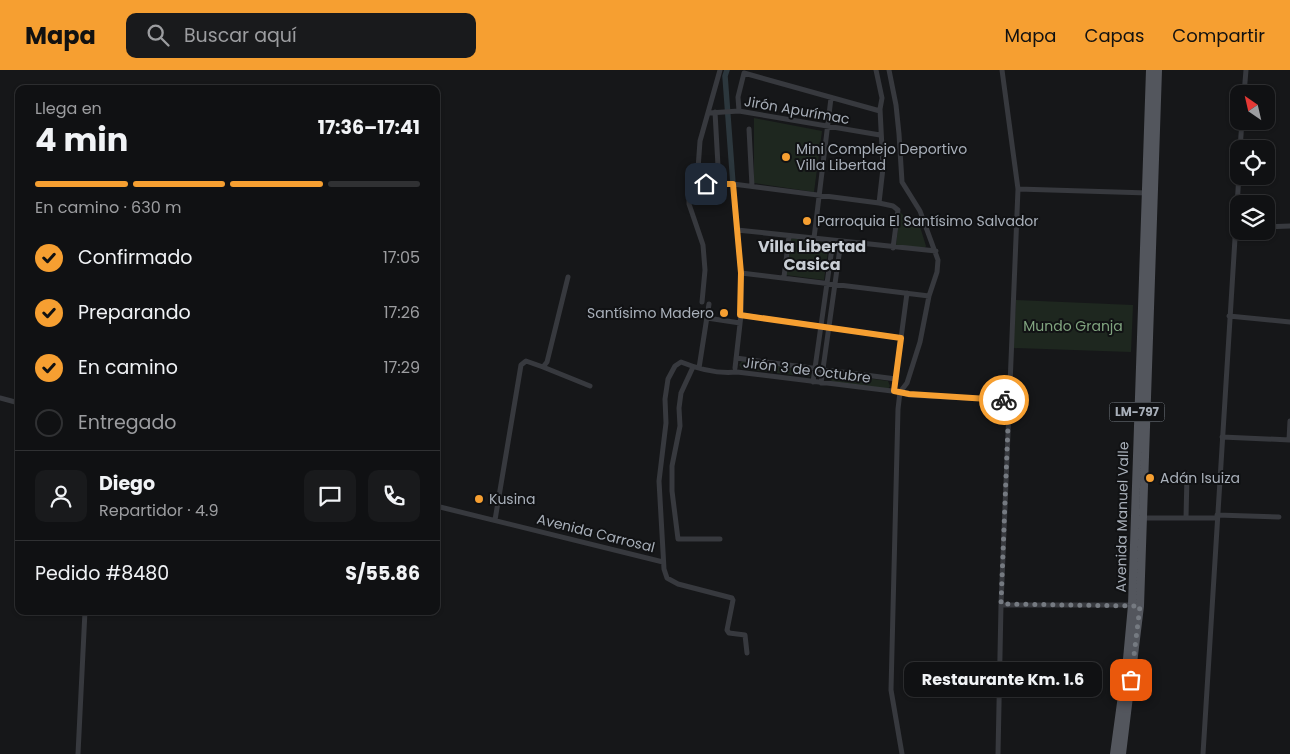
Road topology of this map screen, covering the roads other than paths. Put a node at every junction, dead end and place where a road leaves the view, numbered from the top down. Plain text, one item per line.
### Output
1 (720, 70) edge
2 (876, 70) edge
3 (889, 70) edge
4 (1002, 70) edge
5 (1150, 70) edge
6 (1158, 70) edge
7 (1246, 70) edge
8 (1245, 85) edge
9 (831, 98) junction
10 (739, 111) junction
11 (880, 111) junction
12 (712, 112) junction
13 (827, 127) junction
14 (749, 129) dead end
15 (880, 135) junction
16 (719, 184) junction
17 (733, 184) junction
18 (694, 185) junction
19 (752, 186) junction
20 (1018, 189) junction
21 (1149, 194) junction
22 (818, 196) junction
23 (879, 203) junction
24 (1290, 226) edge
25 (1275, 227) edge
26 (737, 230) junction
27 (789, 236) junction
28 (814, 238) junction
29 (1236, 240) edge
30 (833, 241) junction
31 (841, 242) junction
32 (893, 248) junction
33 (936, 251) junction
34 (741, 273) junction
35 (568, 277) dead end
36 (784, 277) junction
37 (827, 283) junction
38 (835, 284) junction
39 (907, 293) junction
40 (929, 296) junction
41 (702, 302) dead end
42 (709, 304) dead end
43 (740, 315) junction
44 (1229, 316) junction
45 (707, 318) junction
46 (1290, 322) edge
47 (740, 323) junction
48 (821, 327) junction
49 (829, 328) junction
50 (901, 338) junction
51 (736, 358) junction
52 (543, 367) junction
53 (693, 367) junction
54 (699, 368) junction
55 (735, 368) dead end
56 (815, 369) junction
57 (822, 370) junction
58 (896, 379) junction
59 (813, 382) junction
60 (821, 382) junction
61 (590, 386) dead end
62 (897, 392) junction
63 (0, 398) edge
64 (1009, 400) junction
65 (15, 402) edge
66 (1290, 421) edge
67 (1222, 437) junction
68 (1289, 440) edge
69 (1187, 475) dead end
70 (440, 507) edge
71 (1217, 516) junction
72 (1279, 517) dead end
73 (1142, 518) junction
74 (1186, 518) junction
75 (496, 520) junction
76 (720, 538) dead end
77 (663, 562) junction
78 (1001, 604) junction
79 (1136, 605) junction
80 (85, 615) edge
81 (747, 653) dead end
82 (78, 754) edge
83 (902, 754) edge
84 (998, 754) edge
85 (1114, 754) edge
86 (1122, 754) edge
87 (1203, 754) edge

1 - 12 street
2 - 11 street
3 - 33 street
4 - 20 street
5 - 21 main road, Avenida Manuel Valle / LM-797
6 - 21 main road, Avenida Manuel Valle / LM-797
7 - 8 street
9 - 10 street
9 - 11 street
9 - 13 street
10 - 12 street, Jirón Apurímac
10 - 13 street, Jirón Apurímac
11 - 15 street
12 - 16 street
12 - 18 street
13 - 15 street, Jirón Apurímac
13 - 22 street
14 - 19 street
15 - 23 street
16 - 17 street
16 - 18 street
17 - 19 street
17 - 26 street
18 - 41 street
19 - 22 street
20 - 21 street
20 - 64 street
21 - 73 main road, Avenida Manuel Valle / LM-797
21 - 79 main road, Avenida Manuel Valle / LM-797
22 - 23 street
22 - 28 street
23 - 32 street
24 - 25 street
26 - 27 street
26 - 34 street
27 - 28 street
27 - 36 street
28 - 30 street
29 - 44 street
30 - 31 street
30 - 37 street
31 - 32 street
31 - 38 street
32 - 33 street
33 - 40 street
34 - 36 street
34 - 43 street
35 - 52 street
36 - 37 street
37 - 38 street
37 - 48 street
38 - 39 street
38 - 49 street
39 - 40 street
39 - 50 street
40 - 62 street
42 - 45 street
43 - 47 street
43 - 48 street
44 - 46 street
44 - 67 street
45 - 47 street
45 - 54 street
47 - 51 street
48 - 49 street
48 - 56 street
49 - 50 street
49 - 57 street
50 - 58 street
51 - 55 street
51 - 56 street, Jirón 3 de Octubre
52 - 61 street
52 - 75 street
53 - 54 street, Jirón 3 de Octubre
53 - 76 street
53 - 77 street, Jirón 3 de Octubre
54 - 59 street, Jirón 3 de Octubre
56 - 57 street, Jirón 3 de Octubre
56 - 59 street
57 - 58 street, Jirón 3 de Octubre
57 - 60 street
58 - 62 street
59 - 60 street, Jirón 3 de Octubre
60 - 62 street, Jirón 3 de Octubre
62 - 64 street, Jirón 3 de Octubre
62 - 83 street
63 - 65 street
64 - 78 street
66 - 68 street
67 - 68 street
67 - 71 street
69 - 74 street
70 - 75 street, Avenida Carrosal
71 - 72 street
71 - 74 street
71 - 87 street
73 - 74 street
73 - 79 main road, Avenida Manuel Valle / LM-797
75 - 77 street, Avenida Carrosal
77 - 81 street
78 - 79 street
78 - 84 street
79 - 85 main road, Avenida Manuel Valle / LM-797
79 - 86 main road, Avenida Manuel Valle / LM-797
80 - 82 street

